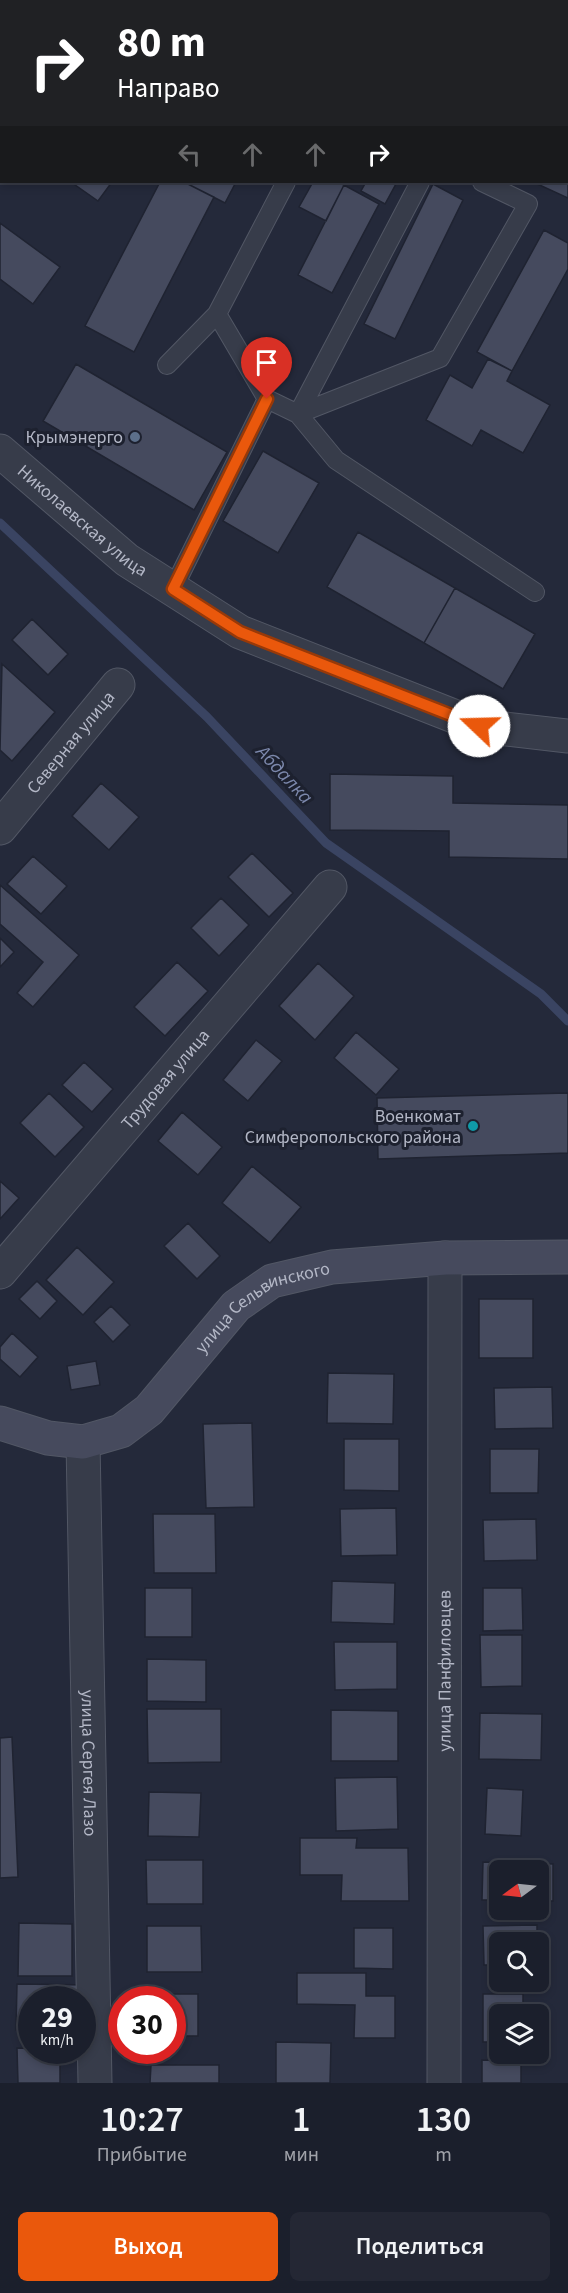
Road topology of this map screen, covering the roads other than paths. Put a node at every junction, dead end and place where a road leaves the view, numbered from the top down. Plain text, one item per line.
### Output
1 (285, 183) edge
2 (419, 183) edge
3 (484, 183) edge
4 (217, 314) junction
5 (167, 365) dead end
6 (267, 399) junction
7 (298, 414) junction
8 (0, 451) edge
9 (173, 589) junction
10 (535, 592) dead end
11 (118, 685) dead end
12 (568, 736) edge
13 (0, 828) edge
14 (330, 887) dead end
15 (568, 1257) edge
16 (445, 1258) junction
17 (0, 1272) edge
18 (0, 1423) edge
19 (83, 1442) junction
20 (95, 2083) edge
21 (444, 2083) edge

1 - 4 lane
2 - 7 lane
3 - 7 lane
4 - 5 lane
4 - 6 lane
6 - 7 lane
6 - 9 lane
7 - 10 lane
8 - 9 street, Николаевская улица
9 - 12 street, Николаевская улица
11 - 13 street, Северная улица
14 - 17 street, Трудовая улица
15 - 16 street, улица Сельвинского
16 - 19 street, улица Сельвинского
16 - 21 street, улица Панфиловцев
18 - 19 street, улица Сельвинского
19 - 20 street, улица Сергея Лазо

